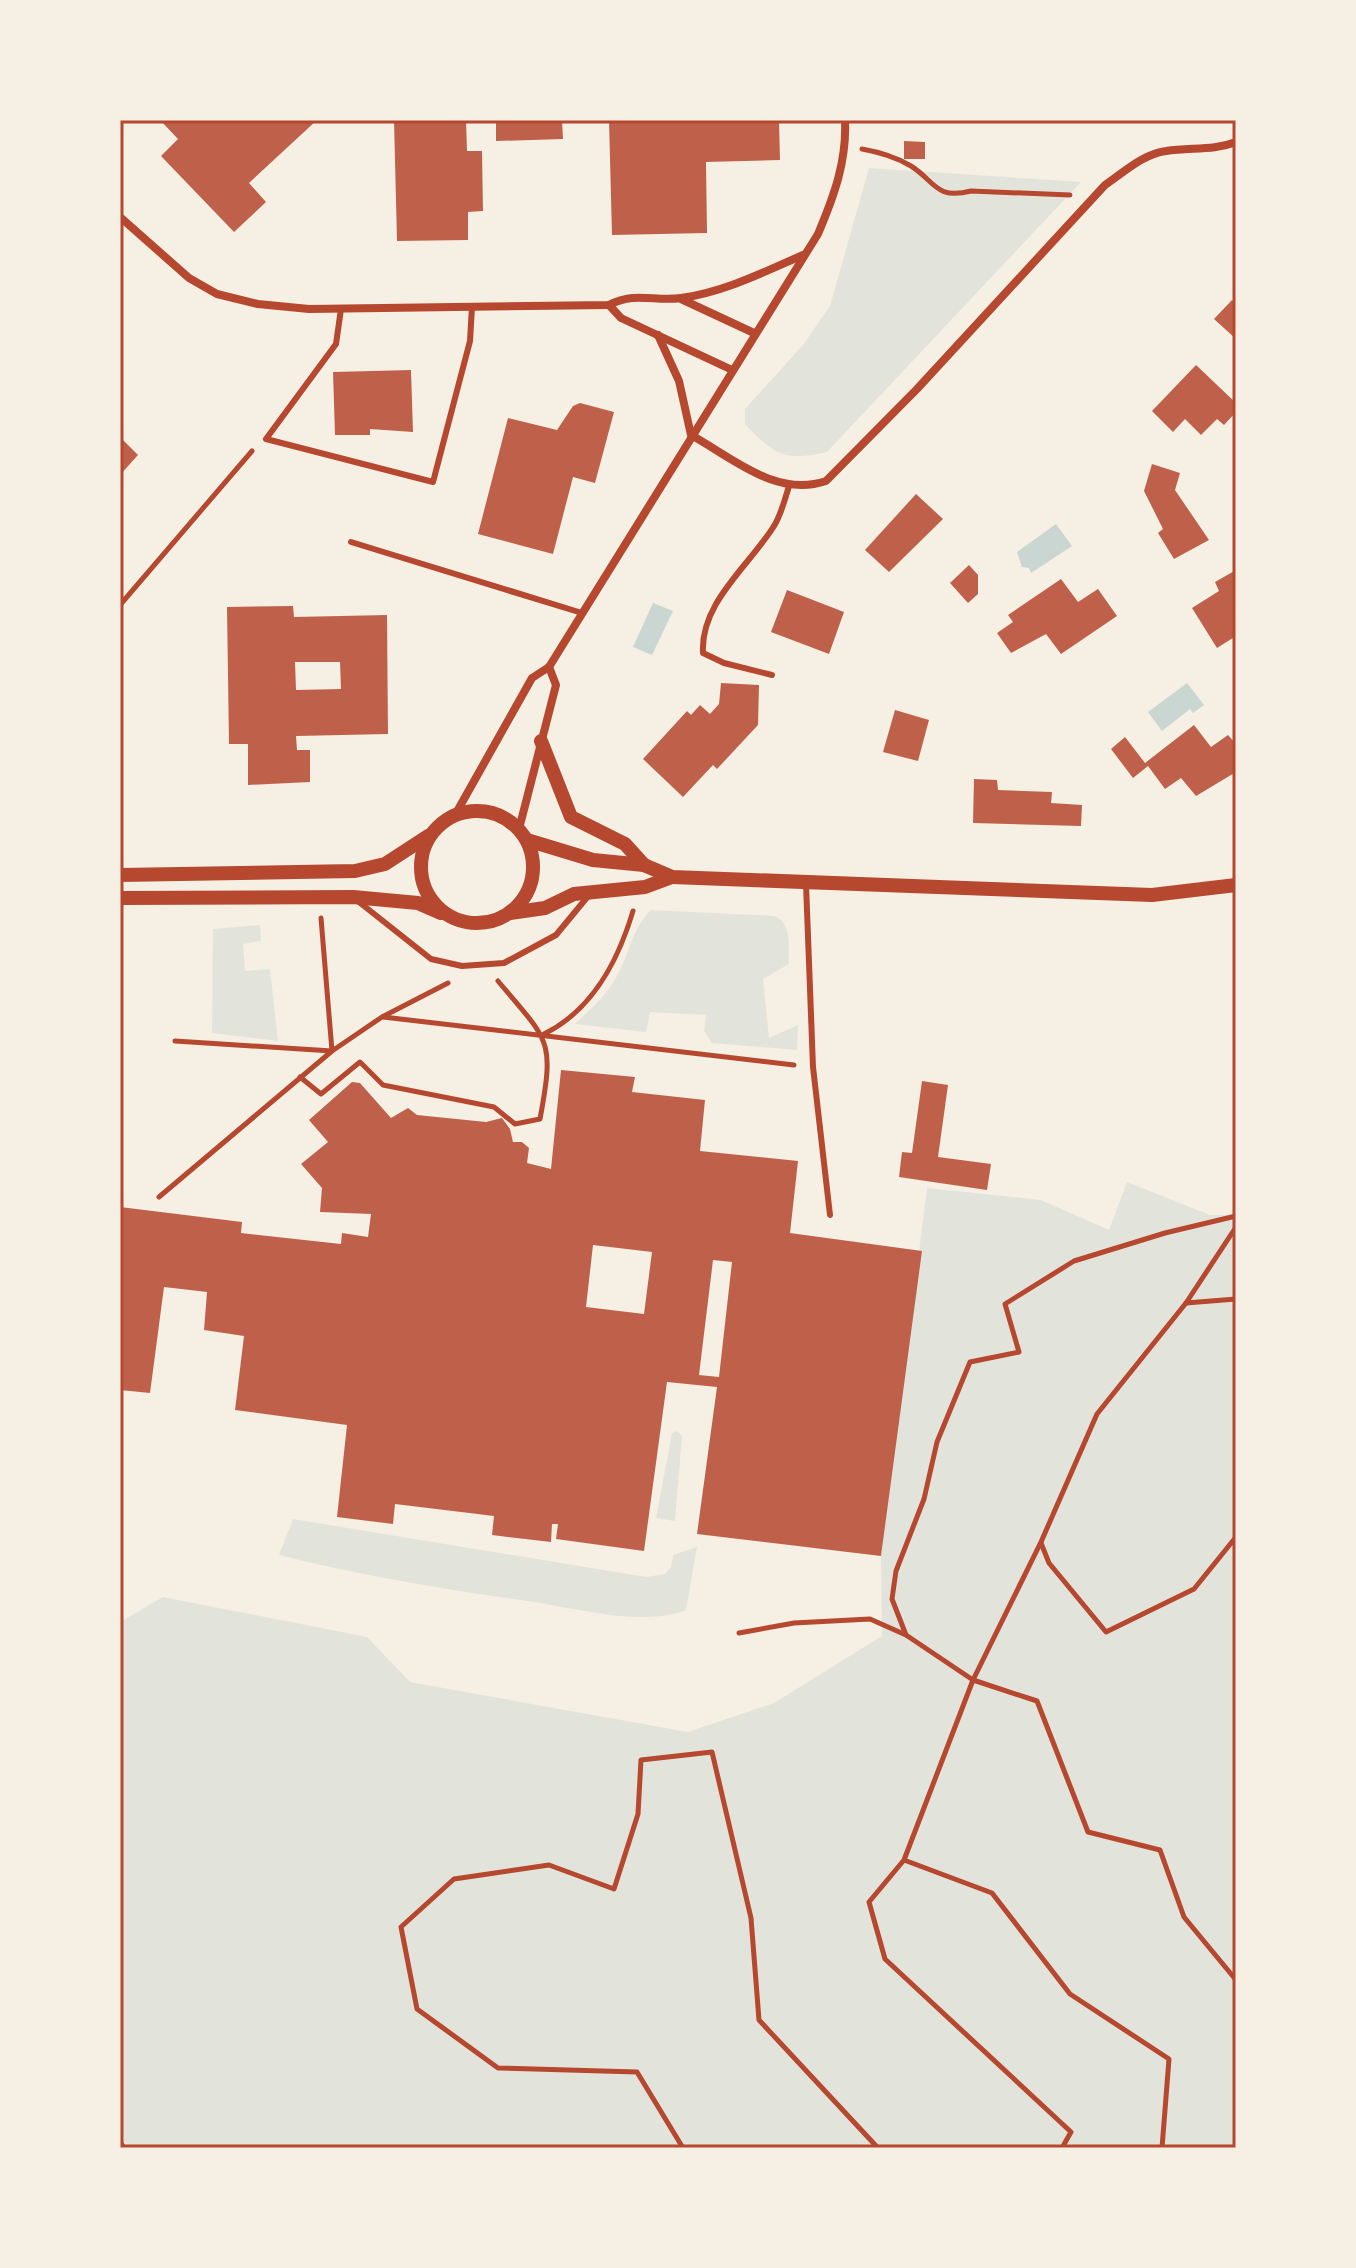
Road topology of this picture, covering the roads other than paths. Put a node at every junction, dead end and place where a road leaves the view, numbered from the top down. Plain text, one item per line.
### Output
1 (845, 120) edge
2 (1236, 142) edge
3 (120, 217) edge
4 (804, 255) junction
5 (680, 299) junction
6 (609, 305) junction
7 (472, 307) junction
8 (341, 309) junction
9 (754, 333) junction
10 (658, 335) junction
11 (730, 369) junction
12 (691, 435) junction
13 (789, 486) junction
14 (351, 542) dead end
15 (582, 613) junction
16 (549, 667) junction
17 (772, 675) dead end
18 (541, 741) junction
19 (455, 815) junction
20 (432, 833) junction
21 (523, 834) junction
22 (644, 865) junction
23 (120, 875) edge
24 (672, 877) junction
25 (806, 882) junction
26 (1236, 885) edge
27 (592, 891) junction
28 (353, 897) junction
29 (120, 898) edge
30 (510, 913) junction
31 (454, 918) junction
32 (830, 1215) dead end

1 - 4 street
2 - 13 street
3 - 8 street
4 - 5 street
4 - 9 street
5 - 6 street
5 - 9 street
6 - 7 street
6 - 10 street
7 - 8 street
7 - 8 lane
9 - 11 street
10 - 11 street
10 - 12 street
11 - 12 street
12 - 13 street
12 - 15 street
13 - 17 lane
14 - 15 lane
15 - 16 street
16 - 18 street
16 - 19 street
18 - 21 street
18 - 22 street
19 - 20 street
19 - 21 street
20 - 23 street
20 - 31 street
21 - 22 street
21 - 30 street
22 - 24 street
24 - 25 street
24 - 27 street
25 - 26 street
25 - 32 lane
27 - 28 lane
27 - 30 street
28 - 29 street
28 - 31 street
30 - 31 street

